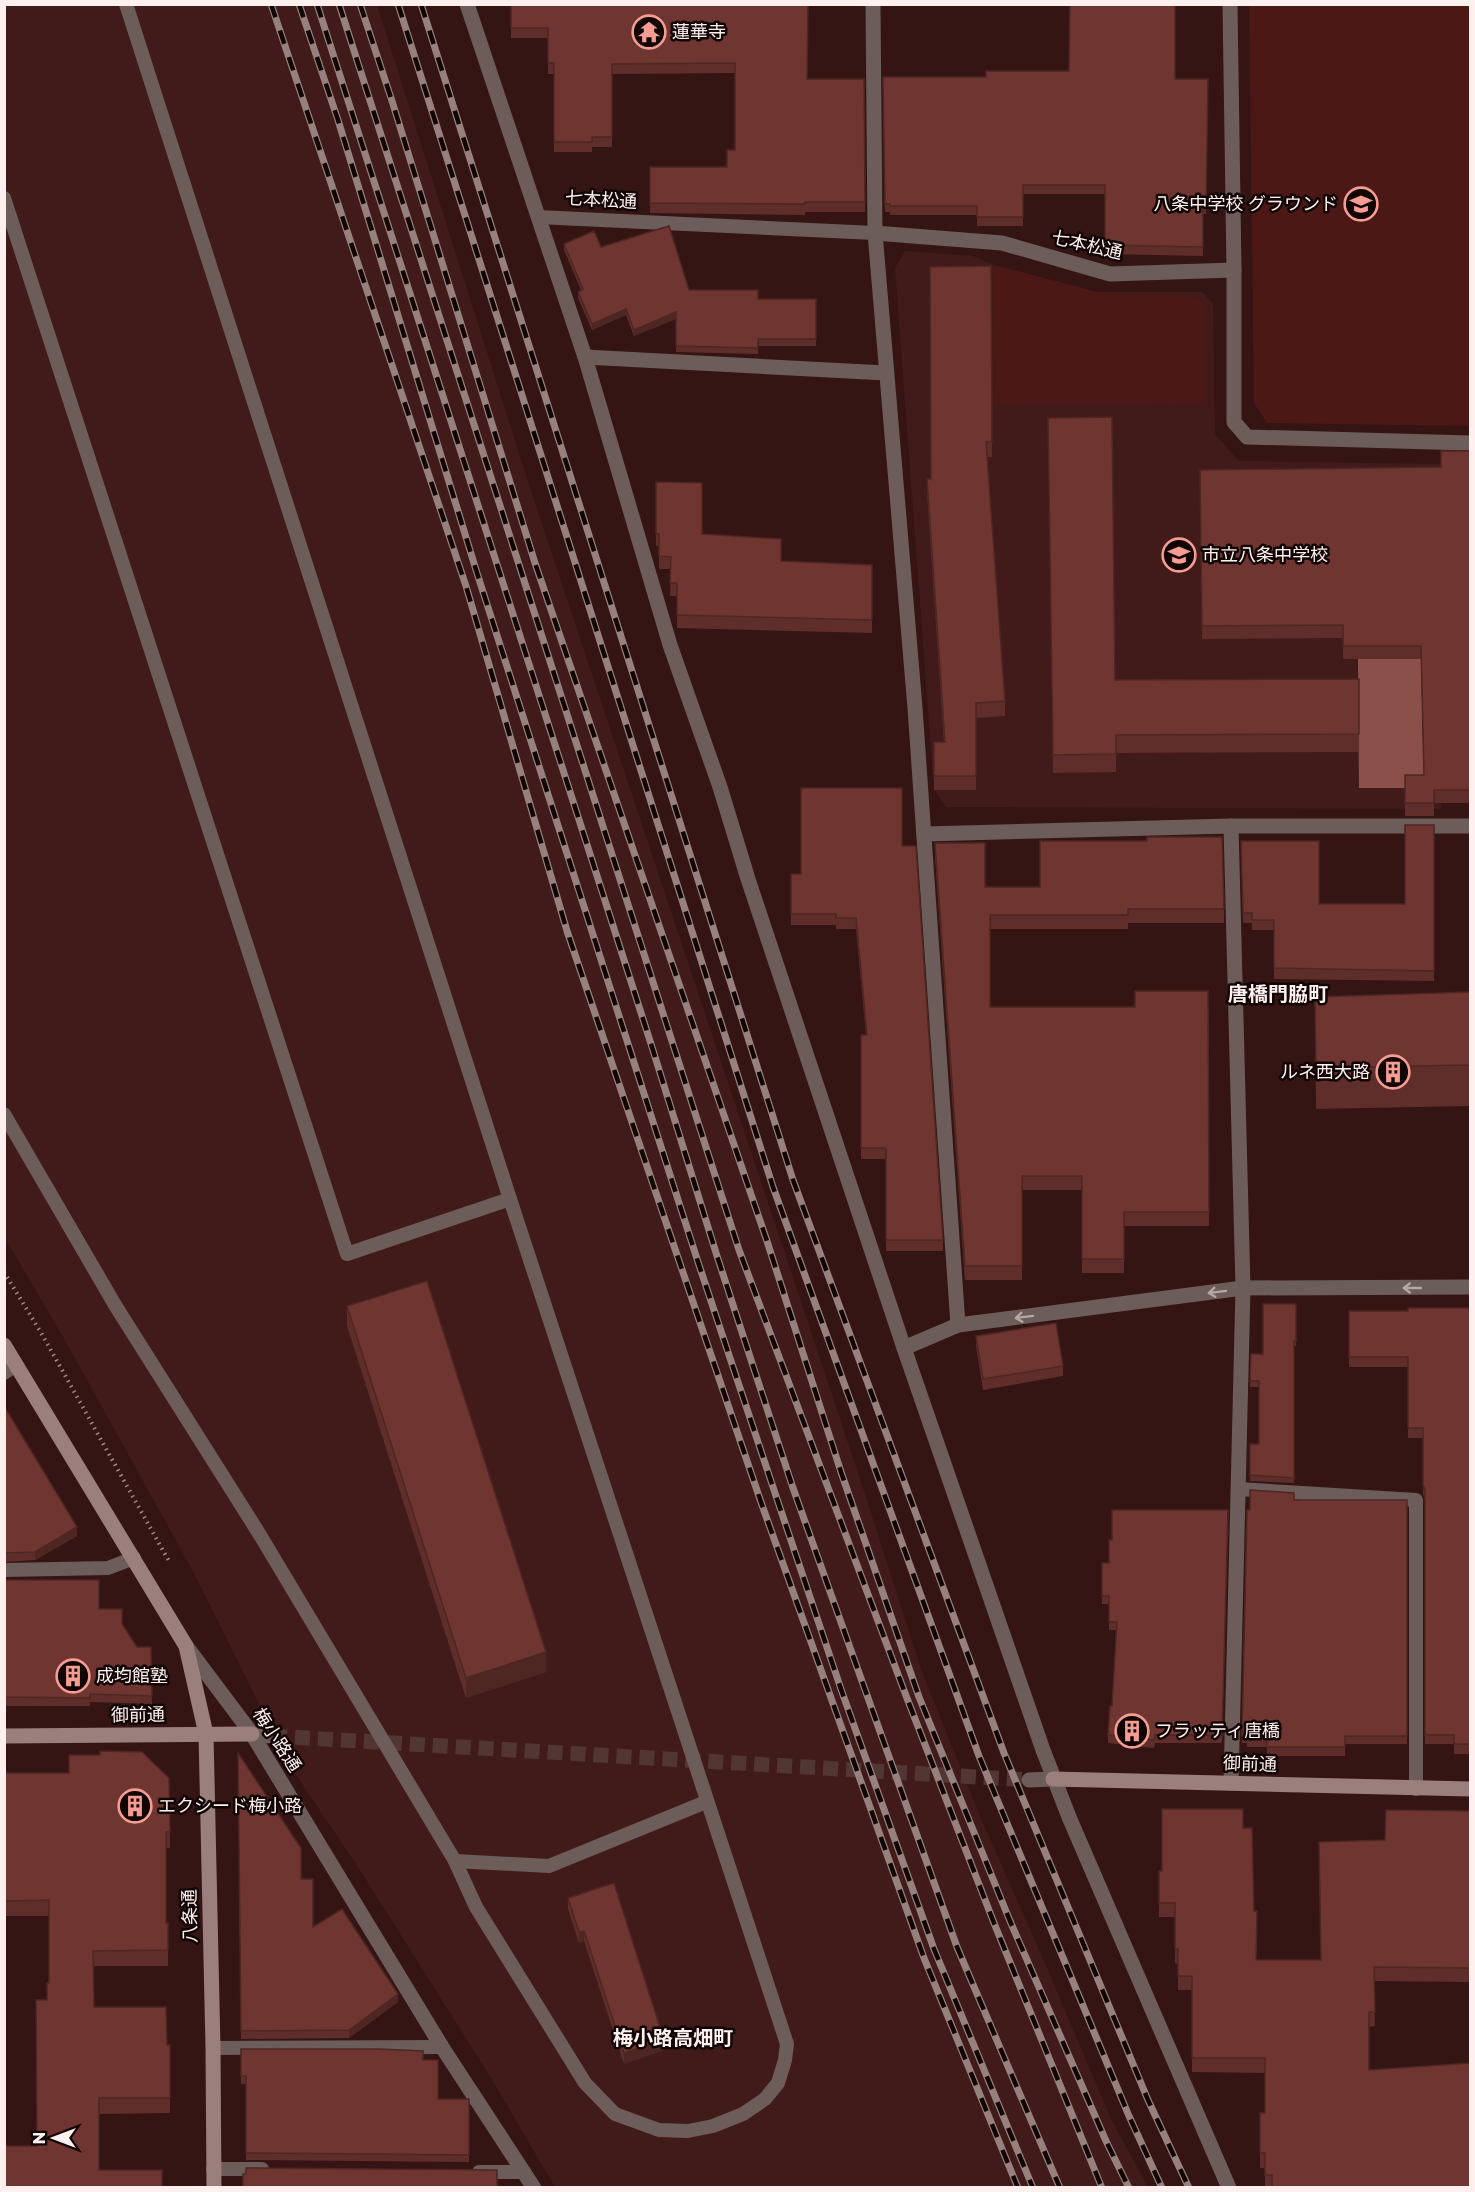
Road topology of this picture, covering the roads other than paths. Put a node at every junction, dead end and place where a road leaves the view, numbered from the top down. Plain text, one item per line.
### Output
1 (126, 4) edge
2 (467, 4) edge
3 (873, 4) edge
4 (1230, 4) edge
5 (4, 198) edge
6 (538, 217) junction
7 (874, 233) junction
8 (1234, 270) junction
9 (585, 357) junction
10 (886, 373) junction
11 (1470, 443) edge
12 (1470, 825) edge
13 (1231, 826) junction
14 (924, 834) junction
15 (4, 1114) edge
16 (510, 1199) junction
17 (1470, 1287) edge
18 (1243, 1288) junction
19 (958, 1325) junction
20 (4, 1345) edge
21 (904, 1348) junction
22 (10, 1369) edge
23 (1239, 1489) junction
24 (134, 1558) junction
25 (4, 1570) edge
26 (186, 1646) junction
27 (206, 1734) junction
28 (252, 1734) junction
29 (4, 1736) edge
30 (272, 1736) tunnel mouth
31 (1053, 1779) junction
32 (1029, 1780) tunnel mouth
33 (1231, 1783) junction
34 (1416, 1789) junction
35 (1470, 1789) edge
36 (706, 1802) junction
37 (455, 1860) junction
38 (442, 2047) junction
39 (213, 2048) junction
40 (213, 2169) junction
41 (273, 2170) edge
42 (464, 2171) edge
43 (524, 2172) junction
44 (214, 2187) edge
45 (534, 2187) edge
46 (1229, 2187) edge

1 - 16 lane
2 - 6 street
3 - 7 street
4 - 8 street
5 - 16 lane
6 - 7 lane, 七本松通
6 - 9 street
7 - 8 street, 七本松通
7 - 10 street
8 - 11 street
9 - 10 street
9 - 21 street
10 - 14 street
12 - 13 street
13 - 14 street
13 - 18 street
14 - 19 street
15 - 37 lane
16 - 36 lane
17 -> 18 street
18 -> 19 street
18 - 23 street
19 - 21 street
20 - 22 street, 梅小路通
21 - 31 street
22 - 24 street, 梅小路通
23 - 33 street
23 - 34 lane
24 - 25 lane
24 - 26 street, 梅小路通
26 - 27 street, 八条通
26 - 28 street, 梅小路通
27 - 28 street, 御前通
27 - 29 street, 御前通
27 - 39 street, 八条通
28 - 30 street, 御前通
28 - 38 street, 梅小路通
31 - 32 street, 御前通
31 - 33 street, 御前通
31 - 46 street
33 - 34 street, 御前通
34 - 35 street, 御前通
36 - 37 lane
36 - 37 lane
38 - 39 lane
38 - 43 street, 梅小路通
39 - 40 street, 八条通
40 - 41 lane
40 - 44 street, 八条通
42 - 43 lane
43 - 45 street, 梅小路通

